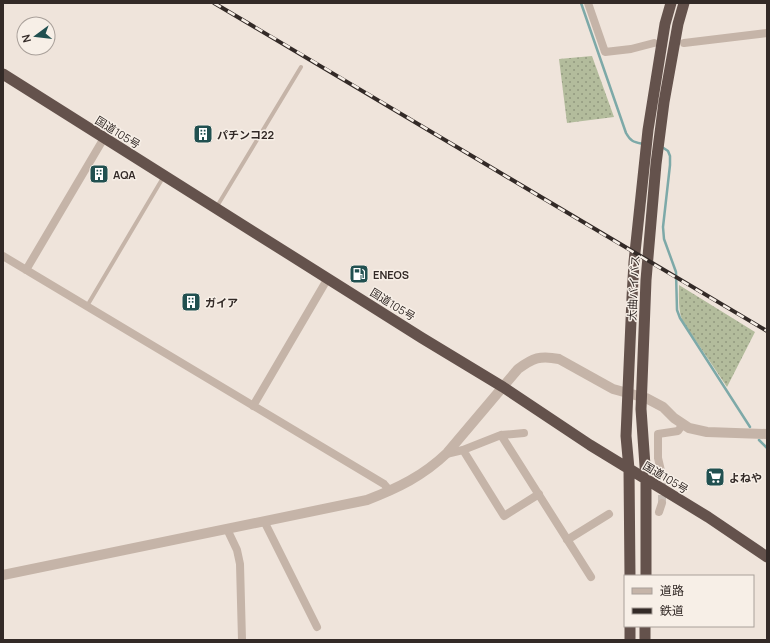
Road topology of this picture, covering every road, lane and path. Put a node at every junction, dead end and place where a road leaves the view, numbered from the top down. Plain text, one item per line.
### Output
1 (588, 3) edge
2 (671, 3) edge
3 (684, 3) edge
4 (767, 33) edge
5 (654, 43) dead end
6 (684, 43) dead end
7 (301, 67) dead end
8 (3, 74) edge
9 (104, 138) junction
10 (164, 176) junction
11 (216, 208) junction
12 (3, 256) edge
13 (26, 270) junction
14 (328, 278) junction
15 (86, 306) junction
16 (503, 387) junction
17 (253, 406) junction
18 (683, 424) junction
19 (524, 432) dead end
20 (767, 434) edge
21 (501, 435) junction
22 (462, 450) junction
23 (446, 454) junction
24 (629, 469) junction
25 (662, 475) tunnel mouth
26 (646, 480) junction
27 (390, 491) junction
28 (539, 494) junction
29 (662, 503) tunnel mouth
30 (659, 512) dead end
31 (609, 514) dead end
32 (264, 521) junction
33 (228, 529) junction
34 (567, 540) junction
35 (766, 554) edge
36 (3, 575) edge
37 (630, 575) edge
38 (646, 575) edge
39 (591, 577) dead end
40 (317, 627) dead end
41 (630, 627) edge
42 (645, 627) edge
43 (242, 640) edge
44 (630, 640) edge
45 (645, 640) edge

1 - 5 street
2 - 24 highway, 大曲バイパス
3 - 26 highway, 大曲バイパス
4 - 6 street
7 - 11 lane
8 - 9 highway, 国道105号
9 - 10 highway, 国道105号
9 - 13 street
10 - 11 highway, 国道105号
10 - 15 lane
11 - 14 highway, 国道105号
12 - 13 street
13 - 15 street
14 - 16 highway, 国道105号
14 - 17 street
15 - 17 street
16 - 18 street
16 - 23 street
16 - 24 highway, 国道105号
17 - 27 street
18 - 20 street
18 - 25 street
19 - 21 street
21 - 22 street
21 - 28 street
22 - 23 street
22 - 28 street
23 - 27 street
24 - 26 highway, 国道105号
24 - 37 highway, 大曲バイパス
26 - 35 highway, 国道105号
26 - 38 highway, 大曲バイパス
27 - 32 street
28 - 34 street
29 - 30 street
31 - 34 street
32 - 33 street
32 - 40 street
33 - 36 street
33 - 43 street
34 - 39 street
41 - 44 highway
42 - 45 highway

